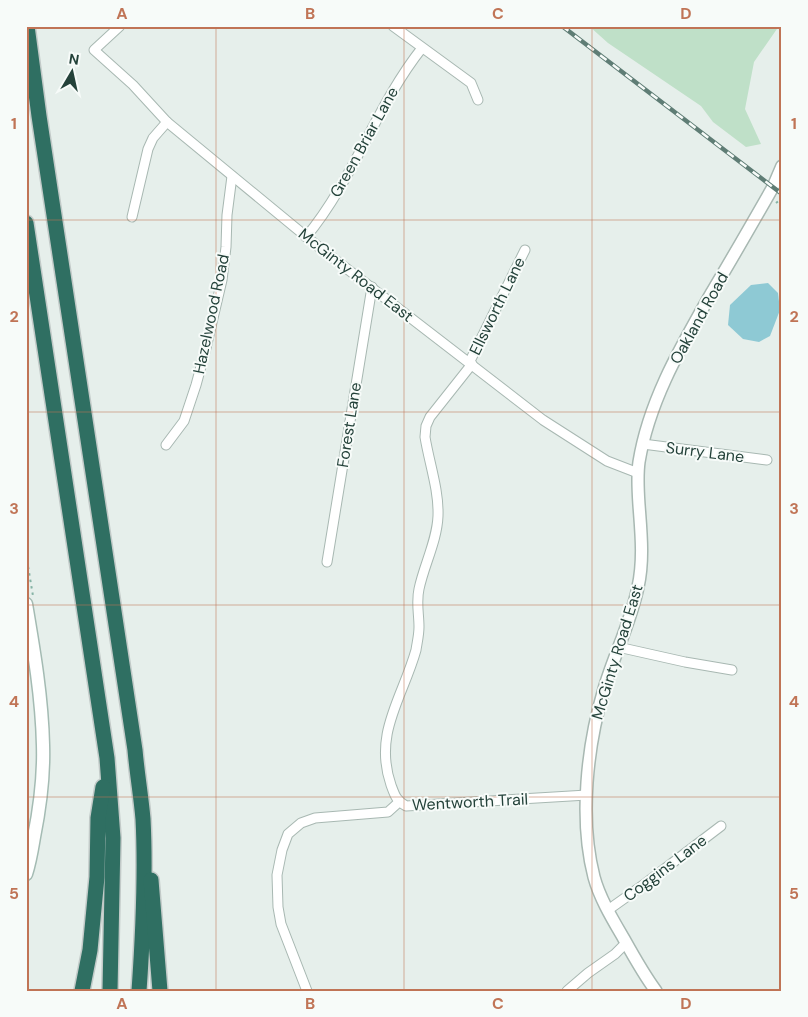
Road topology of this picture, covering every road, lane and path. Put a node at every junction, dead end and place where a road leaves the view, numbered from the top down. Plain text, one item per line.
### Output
1 (27, 26) edge
2 (120, 26) edge
3 (393, 26) edge
4 (422, 48) junction
5 (478, 100) dead end
6 (167, 122) junction
7 (782, 166) edge
8 (232, 176) junction
9 (132, 216) dead end
10 (26, 224) edge
11 (306, 237) junction
12 (525, 250) dead end
13 (372, 287) junction
14 (471, 363) junction
15 (643, 444) junction
16 (166, 445) dead end
17 (767, 460) dead end
18 (638, 475) junction
19 (26, 554) edge
20 (326, 562) dead end
21 (27, 564) edge
22 (30, 602) edge
23 (618, 647) junction
24 (732, 670) dead end
25 (26, 724) edge
26 (107, 758) junction
27 (26, 777) edge
28 (587, 795) junction
29 (399, 802) junction
30 (721, 826) dead end
31 (144, 855) junction
32 (26, 874) edge
33 (608, 910) junction
34 (626, 943) junction
35 (82, 991) edge
36 (110, 991) edge
37 (139, 991) edge
38 (160, 991) edge
39 (307, 991) edge
40 (568, 991) edge
41 (656, 991) edge

1 - 31 highway
2 - 6 street, McGinty Road East
3 - 4 street
4 - 5 street
4 - 11 street, Green Briar Lane
6 - 8 street, McGinty Road East
6 - 9 street
7 - 15 street, Oakland Road
8 - 11 street, McGinty Road East
8 - 16 street, Hazelwood Road
10 - 26 highway
11 - 13 street, McGinty Road East
12 - 14 street, Ellsworth Lane
13 - 14 street, McGinty Road East
13 - 20 street, Forest Lane
14 - 18 street, McGinty Road East
14 - 29 street, Wentworth Trail
15 - 17 street, Surry Lane
15 - 18 street, Oakland Road
18 - 23 street, McGinty Road East
19 - 21 path
21 - 22 path
22 - 32 main road
23 - 24 street
23 - 28 street, McGinty Road East
25 - 27 path
26 - 35 highway
26 - 36 highway
28 - 29 street, Wentworth Trail
28 - 33 street, McGinty Road East
29 - 39 street
30 - 33 street, Coggins Lane
31 - 37 highway
31 - 38 highway
33 - 34 street, McGinty Road East
34 - 40 street
34 - 41 street, McGinty Road East

